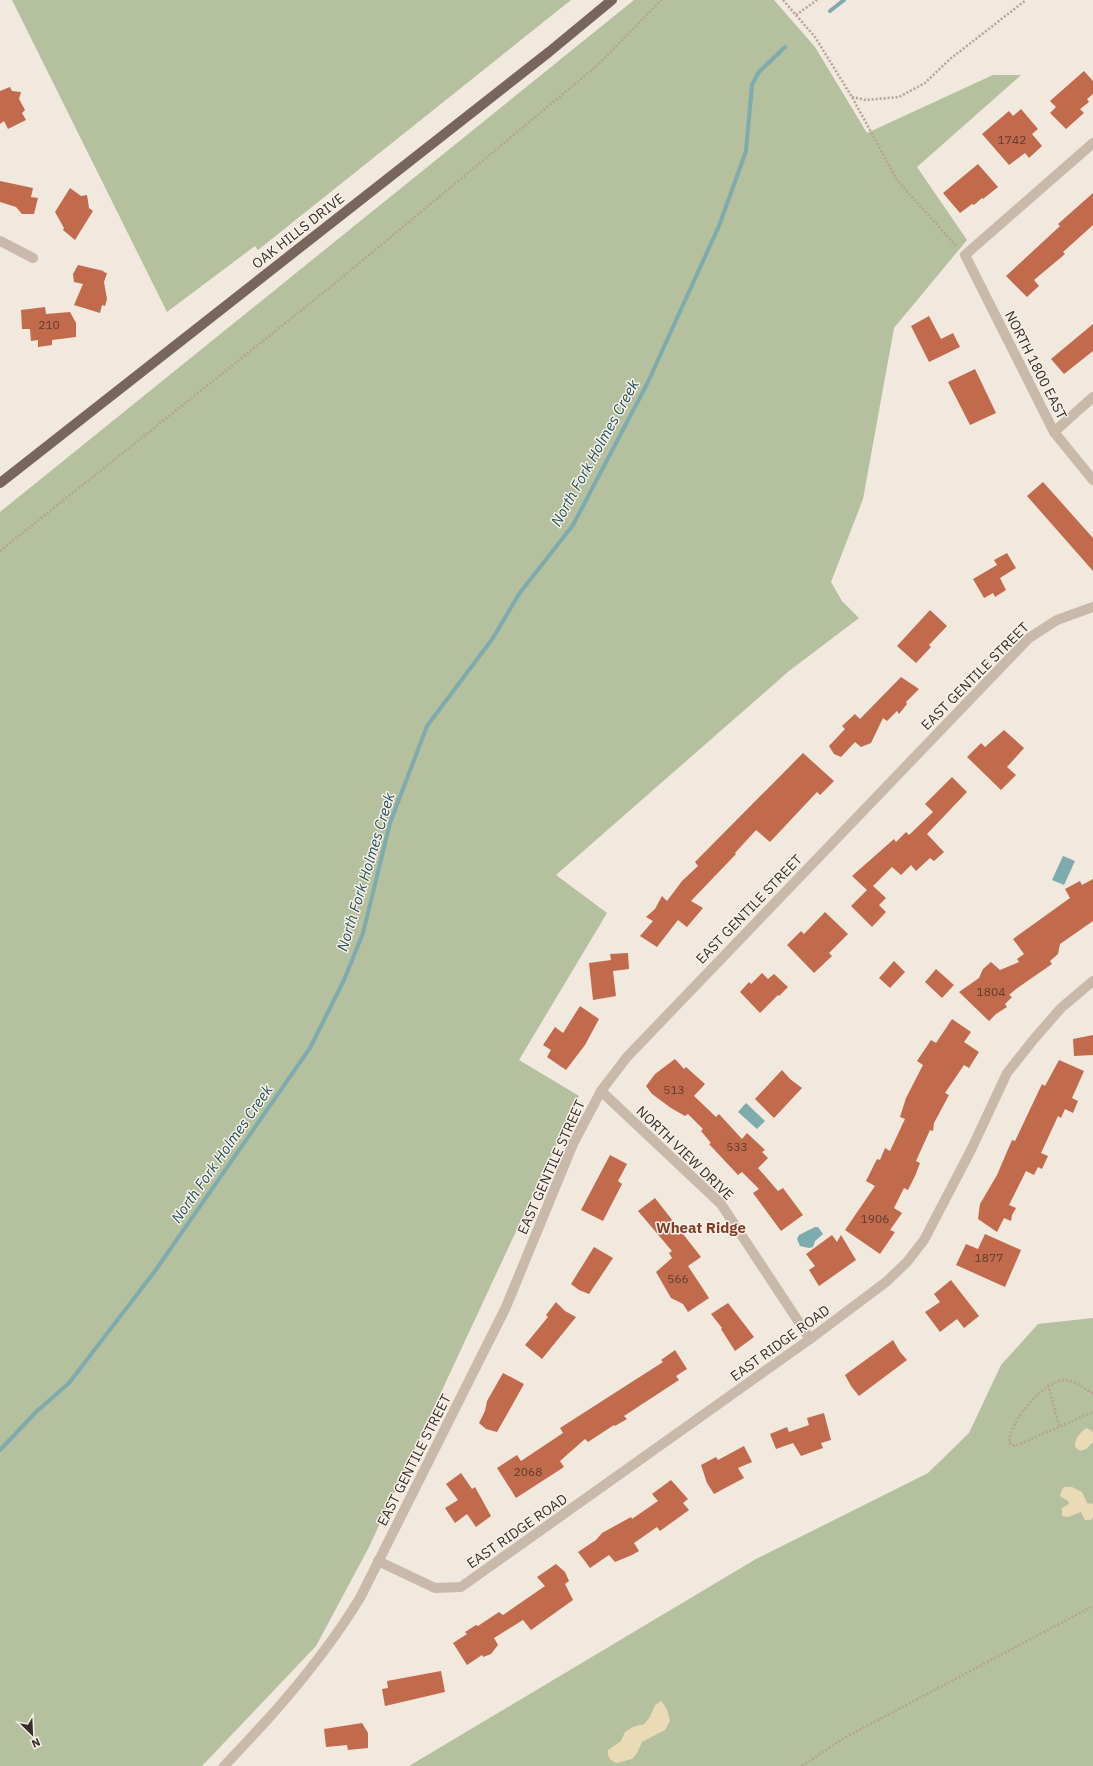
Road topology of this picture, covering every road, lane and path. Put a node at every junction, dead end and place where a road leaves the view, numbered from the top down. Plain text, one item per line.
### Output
1 (612, 0) edge
2 (661, 0) edge
3 (783, 0) edge
4 (817, 0) edge
5 (1026, 0) edge
6 (796, 15) junction
7 (852, 97) junction
8 (1093, 143) edge
9 (0, 241) edge
10 (965, 255) junction
11 (33, 258) dead end
12 (1093, 397) edge
13 (1054, 432) junction
14 (1093, 480) edge
15 (0, 483) edge
16 (0, 551) edge
17 (1093, 607) edge
18 (1093, 981) edge
19 (601, 1091) junction
20 (810, 1339) junction
21 (1048, 1385) junction
22 (1093, 1393) edge
23 (1093, 1412) edge
24 (1059, 1425) junction
25 (378, 1561) junction
26 (1093, 1606) edge
27 (224, 1766) edge
28 (802, 1766) edge

1 - 15 main road, OAK HILLS DRIVE
2 - 16 path
3 - 6 path
4 - 6 path
5 - 7 path
6 - 7 path
7 - 10 path
8 - 10 street
9 - 11 street
10 - 13 street, NORTH 1800 EAST
12 - 13 street
13 - 14 street, NORTH 1800 EAST
17 - 19 street, EAST GENTILE STREET
18 - 20 street, EAST RIDGE ROAD
19 - 20 street, NORTH VIEW DRIVE
19 - 25 street, EAST GENTILE STREET
20 - 25 street, EAST RIDGE ROAD
21 - 22 path
21 - 24 path
21 - 24 path
23 - 24 path
25 - 27 street, EAST GENTILE STREET
26 - 28 path

